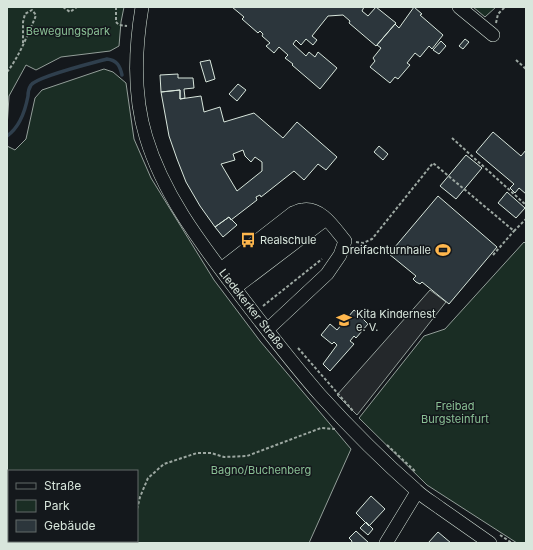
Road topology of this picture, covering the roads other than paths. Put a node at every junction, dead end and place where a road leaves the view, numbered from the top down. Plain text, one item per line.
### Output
1 (142, 7) edge
2 (459, 7) edge
3 (493, 36) road end
4 (321, 215) junction
5 (228, 278) junction
6 (267, 330) junction
7 (417, 492) junction
8 (386, 543) edge
9 (490, 543) edge

1 - 5 street, Liedekerker Straße
2 - 3 street
4 - 5 street
4 - 5 street
4 - 6 street
5 - 6 street, Liedekerker Straße
6 - 7 street, Liedekerker Straße
7 - 8 street
7 - 9 street, Liedekerker Straße

